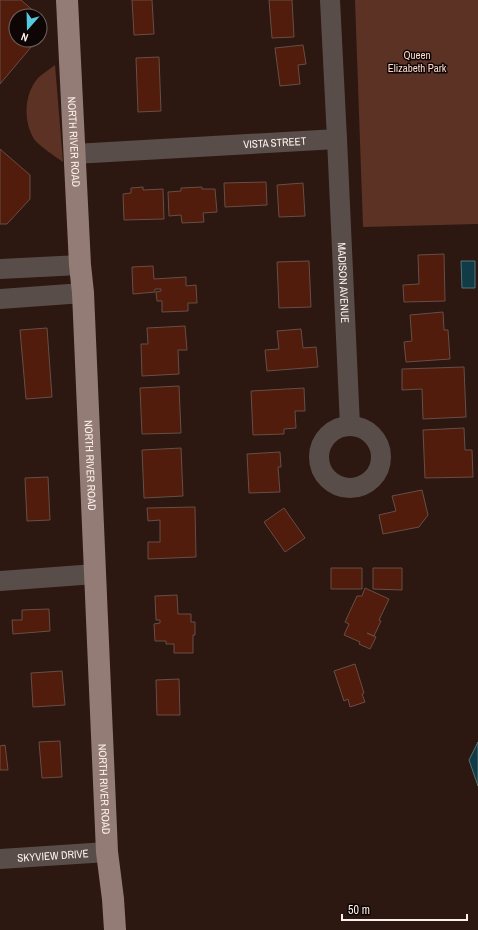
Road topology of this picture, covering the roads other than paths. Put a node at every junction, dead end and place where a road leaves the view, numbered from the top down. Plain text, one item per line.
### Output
1 (67, 0) edge
2 (330, 0) edge
3 (337, 139) junction
4 (74, 154) junction
5 (80, 265) junction
6 (0, 269) edge
7 (83, 293) junction
8 (0, 299) edge
9 (350, 426) dead end
10 (94, 574) junction
11 (0, 581) edge
12 (107, 852) junction
13 (0, 860) edge
14 (115, 930) edge

1 - 4 main road, NORTH RIVER ROAD
2 - 3 street
3 - 4 street, VISTA STREET
3 - 9 street, MADISON AVENUE
4 - 5 main road, NORTH RIVER ROAD
5 - 6 street
5 - 7 main road, NORTH RIVER ROAD
7 - 8 street
7 - 10 main road, NORTH RIVER ROAD
10 - 11 street
10 - 12 main road, NORTH RIVER ROAD
12 - 13 street, SKYVIEW DRIVE
12 - 14 main road, NORTH RIVER ROAD

